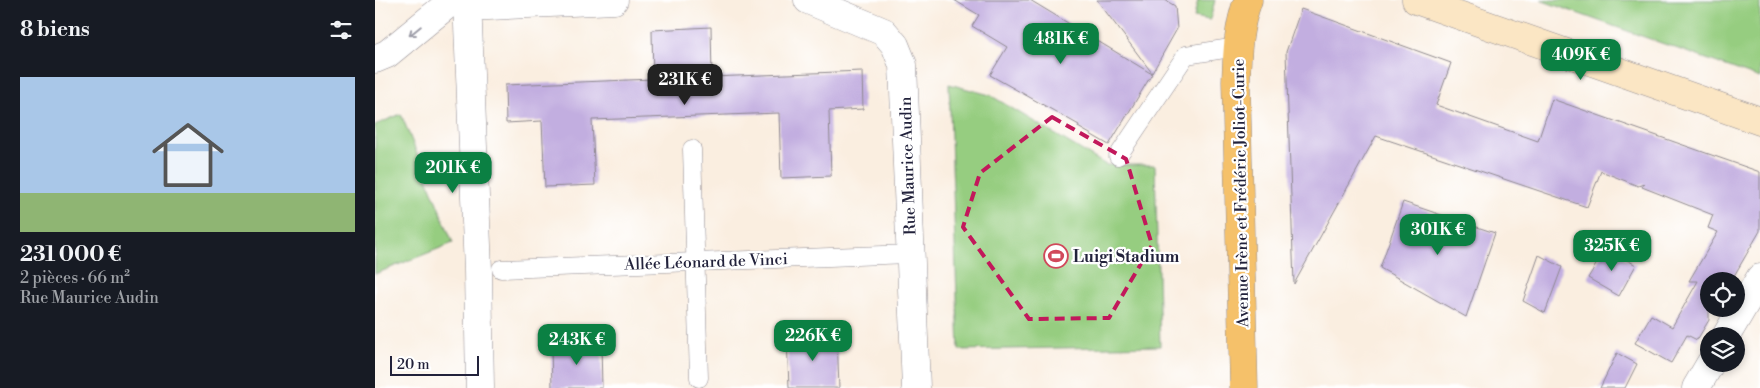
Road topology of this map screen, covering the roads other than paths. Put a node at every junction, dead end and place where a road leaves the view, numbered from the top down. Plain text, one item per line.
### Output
1 (614, 0) edge
2 (808, 0) edge
3 (1247, 0) edge
4 (1415, 0) edge
5 (462, 2) edge
6 (1237, 47) junction
7 (375, 59) edge
8 (1760, 121) edge
9 (691, 149) dead end
10 (1118, 156) dead end
11 (910, 254) junction
12 (695, 262) junction
13 (501, 269) dead end
14 (1760, 278) edge
15 (1731, 327) edge
16 (1705, 372) edge
17 (699, 378) dead end
18 (480, 388) edge
19 (916, 388) edge
20 (1244, 388) edge
21 (1696, 388) edge

1 - 5 street
2 - 11 street, Rue Maurice Audin
3 - 6 main road, Avenue Irène et Frédéric Joliot-Curie
4 - 8 main road
5 -> 7 street
5 - 18 street
6 - 10 lane
6 - 20 main road, Avenue Irène et Frédéric Joliot-Curie
9 - 12 lane
11 - 12 lane, Allée Léonard de Vinci
11 - 19 street, Rue Maurice Audin
12 - 13 lane, Allée Léonard de Vinci
12 - 17 lane
14 - 15 street
16 - 21 street

